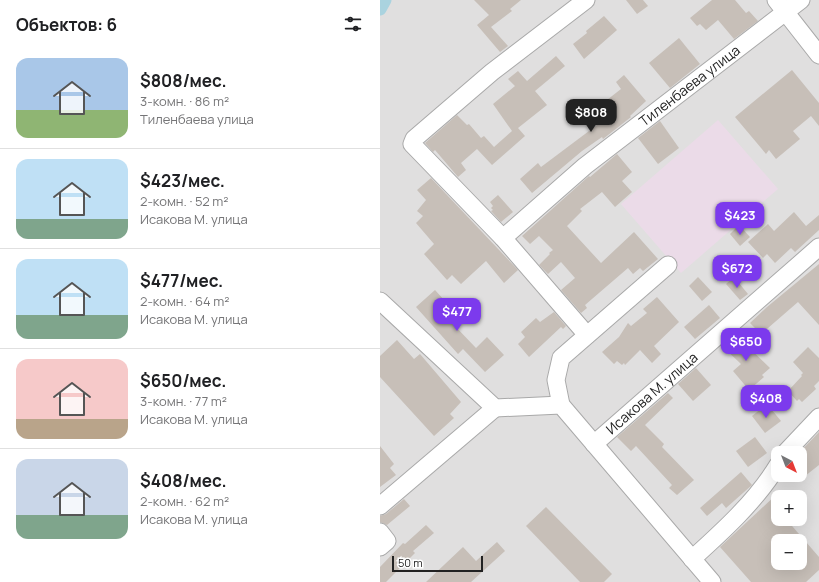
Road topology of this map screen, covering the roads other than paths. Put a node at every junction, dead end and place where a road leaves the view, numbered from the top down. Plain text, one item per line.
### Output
1 (586, 0) edge
2 (801, 0) edge
3 (781, 6) edge
4 (819, 55) edge
5 (503, 238) junction
6 (819, 247) edge
7 (668, 265) dead end
8 (381, 305) edge
9 (588, 335) junction
10 (561, 405) junction
11 (494, 408) junction
12 (819, 417) edge
13 (594, 444) junction
14 (792, 446) edge
15 (771, 475) edge
16 (380, 506) edge
17 (380, 532) edge
18 (380, 547) edge
19 (692, 559) junction
20 (712, 582) edge

1 - 5 street
2 - 3 street, Тиленбаева улица
3 - 4 street
3 - 5 street, Тиленбаева улица
5 - 9 street
6 - 13 street, Исакова М. улица
7 - 9 street
8 - 11 street
9 - 10 street
10 - 11 street
10 - 13 street, Исакова М. улица
11 - 16 street
12 - 14 street
13 - 19 street, Исакова М. улица
15 - 19 street
17 - 18 street
19 - 20 street, Исакова М. улица

